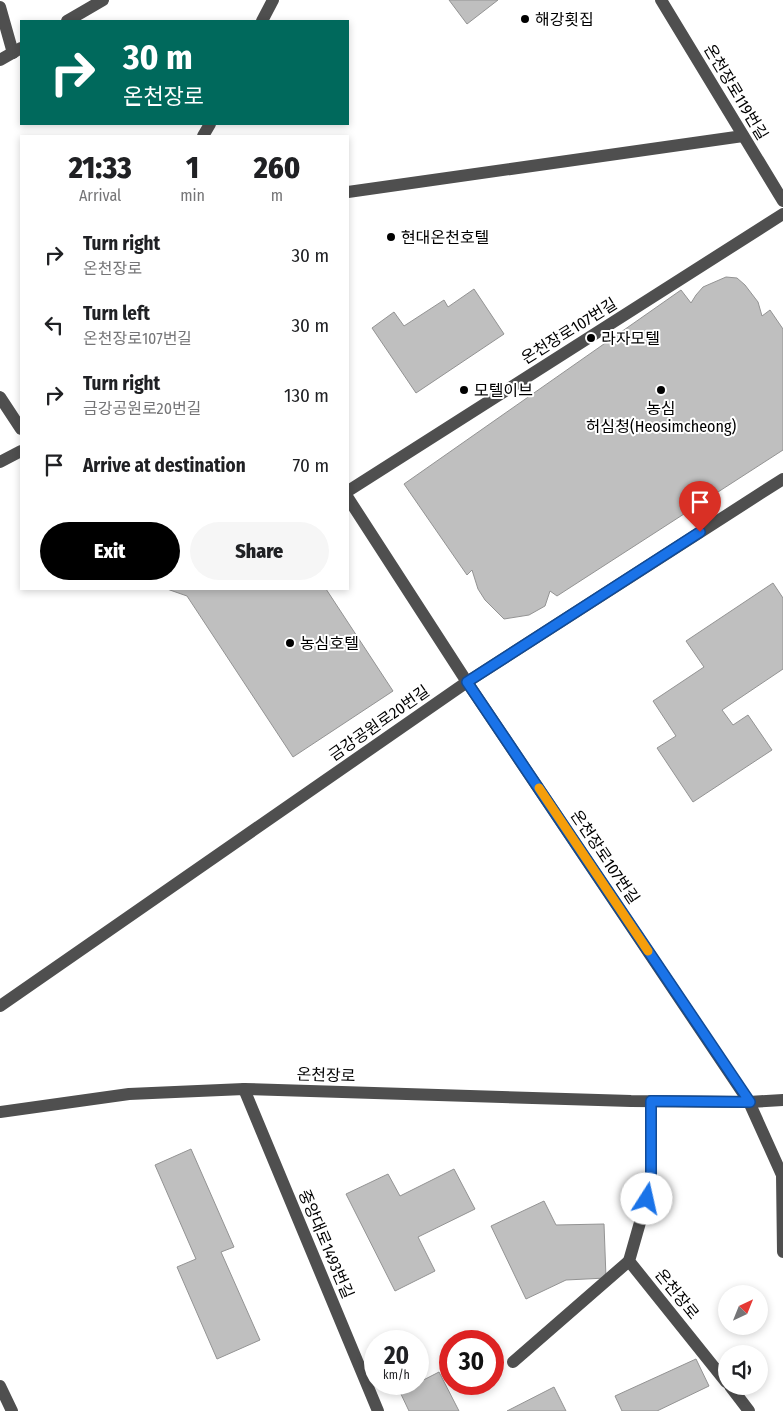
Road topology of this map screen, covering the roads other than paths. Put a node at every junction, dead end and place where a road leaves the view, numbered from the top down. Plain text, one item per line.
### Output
1 (103, 0) edge
2 (273, 0) edge
3 (661, 0) edge
4 (0, 7) edge
5 (69, 20) edge
6 (263, 20) edge
7 (17, 50) edge
8 (0, 60) edge
9 (743, 136) junction
10 (349, 192) edge
11 (783, 200) edge
12 (783, 214) edge
13 (0, 398) edge
14 (20, 428) edge
15 (20, 452) edge
16 (0, 462) edge
17 (783, 479) edge
18 (349, 489) edge
19 (349, 500) edge
20 (467, 682) junction
21 (0, 1006) edge
22 (244, 1089) junction
23 (783, 1100) edge
24 (651, 1101) junction
25 (750, 1102) junction
26 (0, 1112) edge
27 (783, 1252) edge
28 (629, 1261) junction
29 (514, 1362) dead end
30 (718, 1372) edge
31 (0, 1386) edge
32 (737, 1395) edge
33 (12, 1411) edge
34 (378, 1411) edge
35 (749, 1411) edge

1 - 5 street
2 - 6 street
3 - 9 street, 온천장로119번길
4 - 7 street
7 - 8 street
9 - 10 street
9 - 11 street, 온천장로119번길
12 - 18 street, 온천장로107번길
13 - 14 street
15 - 16 street
17 - 20 street, 금강공원로20번길
19 - 20 street, 온천장로107번길
20 - 21 street, 금강공원로20번길
20 - 25 street, 온천장로107번길
22 - 24 street, 온천장로
22 - 26 street, 온천장로
22 - 34 street, 중앙대로1493번길
23 - 25 street, 온천장로
24 - 25 street, 온천장로
24 - 28 street
25 - 27 street, 온천장로107번길
28 - 29 street
28 - 30 street, 온천장로
31 - 33 street
32 - 35 street

